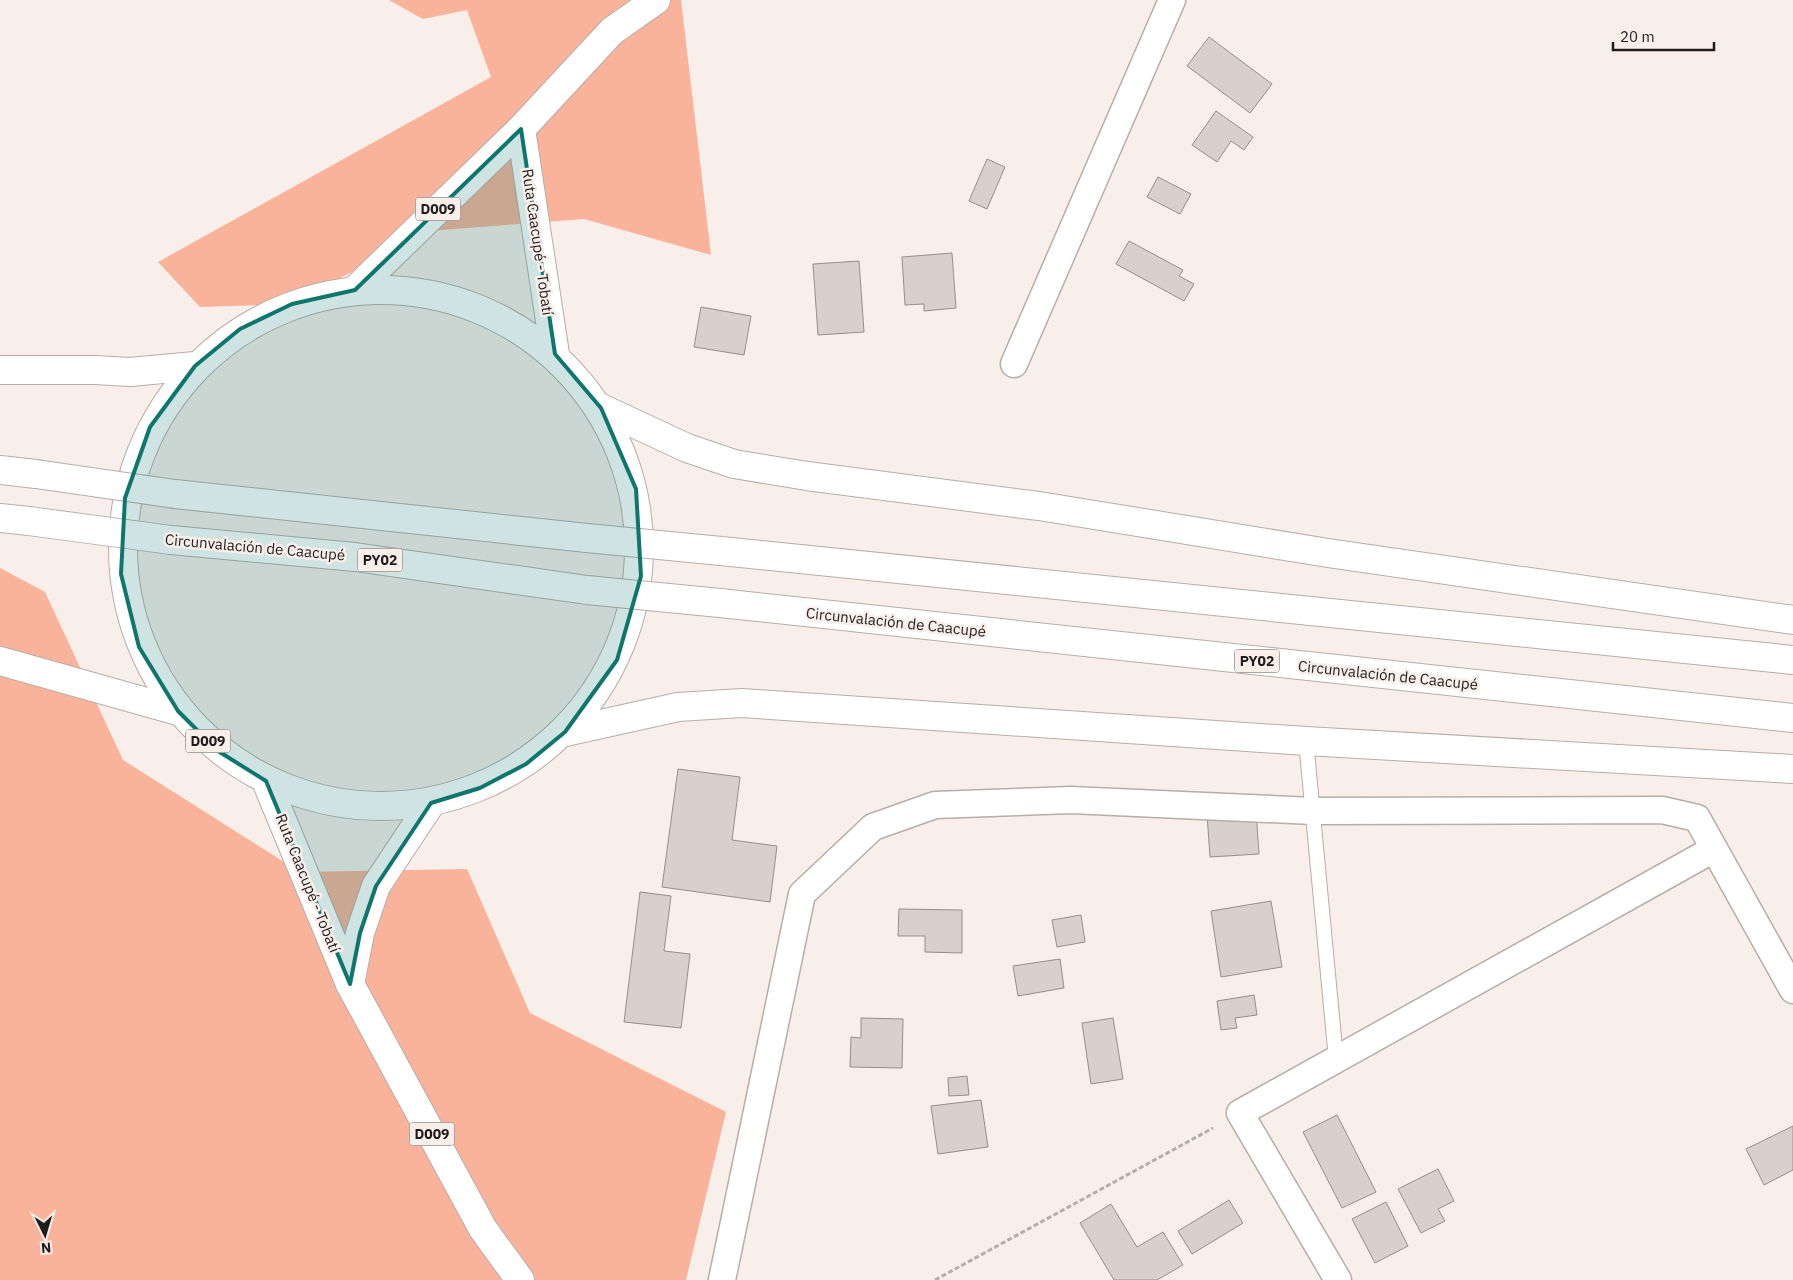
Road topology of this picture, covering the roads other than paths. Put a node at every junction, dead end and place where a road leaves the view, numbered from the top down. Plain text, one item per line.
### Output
1 (656, 0) edge
2 (1172, 0) edge
3 (521, 129) junction
4 (356, 290) junction
5 (555, 354) junction
6 (1014, 364) dead end
7 (195, 366) junction
8 (0, 370) edge
9 (601, 408) junction
10 (0, 470) edge
11 (0, 518) edge
12 (1793, 620) edge
13 (1793, 660) edge
14 (0, 661) edge
15 (178, 711) junction
16 (1793, 718) edge
17 (565, 732) junction
18 (1306, 741) junction
19 (1793, 769) edge
20 (266, 781) junction
21 (431, 803) junction
22 (1313, 811) junction
23 (1714, 849) junction
24 (350, 984) junction
25 (1793, 990) edge
26 (1336, 1060) junction
27 (520, 1280) edge
28 (722, 1280) edge
29 (1338, 1280) edge

1 - 3 main road, D009
2 - 6 street
3 - 4 main road, D009
3 - 5 main road, Ruta Caacupé - Tobatí
4 - 5 main road, D009
4 - 7 main road, D009
5 - 9 main road, D009
7 - 8 main road
7 - 15 main road, D009
9 - 12 main road
9 - 17 main road, D009
10 - 13 main road, bridge
11 - 16 main road, Circunvalación de Caacupé / PY02, bridge
14 - 15 main road
15 - 20 main road, D009
17 - 18 main road
17 - 21 main road, D009
18 - 19 main road
18 - 22 lane
20 - 21 main road, D009
20 - 24 main road, Ruta Caacupé - Tobatí / D009
21 - 24 main road, Ruta Caacupé - Tobatí
22 - 23 street
22 - 26 lane
22 - 28 street
23 - 25 street
23 - 26 street
24 - 27 main road, Ruta Caacupé - Tobatí / D009
26 - 29 street

